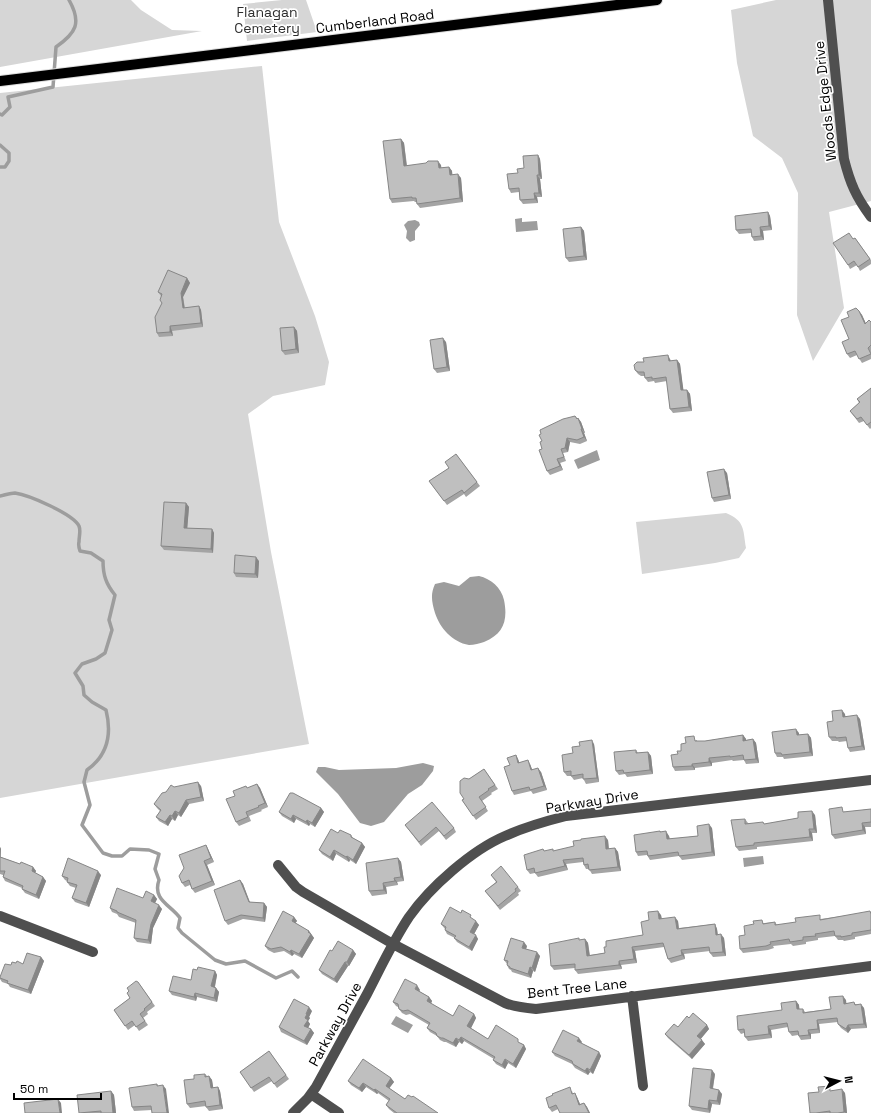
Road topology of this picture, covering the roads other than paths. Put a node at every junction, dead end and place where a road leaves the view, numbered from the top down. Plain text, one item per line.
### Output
1 (657, 0) edge
2 (828, 0) edge
3 (0, 81) edge
4 (871, 217) edge
5 (871, 780) edge
6 (278, 865) dead end
7 (0, 916) edge
8 (393, 944) junction
9 (93, 952) dead end
10 (871, 966) edge
11 (632, 996) junction
12 (643, 1086) dead end
13 (311, 1094) junction
14 (293, 1113) edge
15 (339, 1113) edge

1 - 3 main road, Cumberland Road
2 - 4 street, Woods Edge Drive
5 - 8 street, Parkway Drive
6 - 8 street, Bent Tree Lane
7 - 9 street
8 - 11 street, Bent Tree Lane
8 - 13 street, Parkway Drive
10 - 11 street, Bent Tree Lane
11 - 12 street
13 - 14 street, Parkway Drive
13 - 15 street

